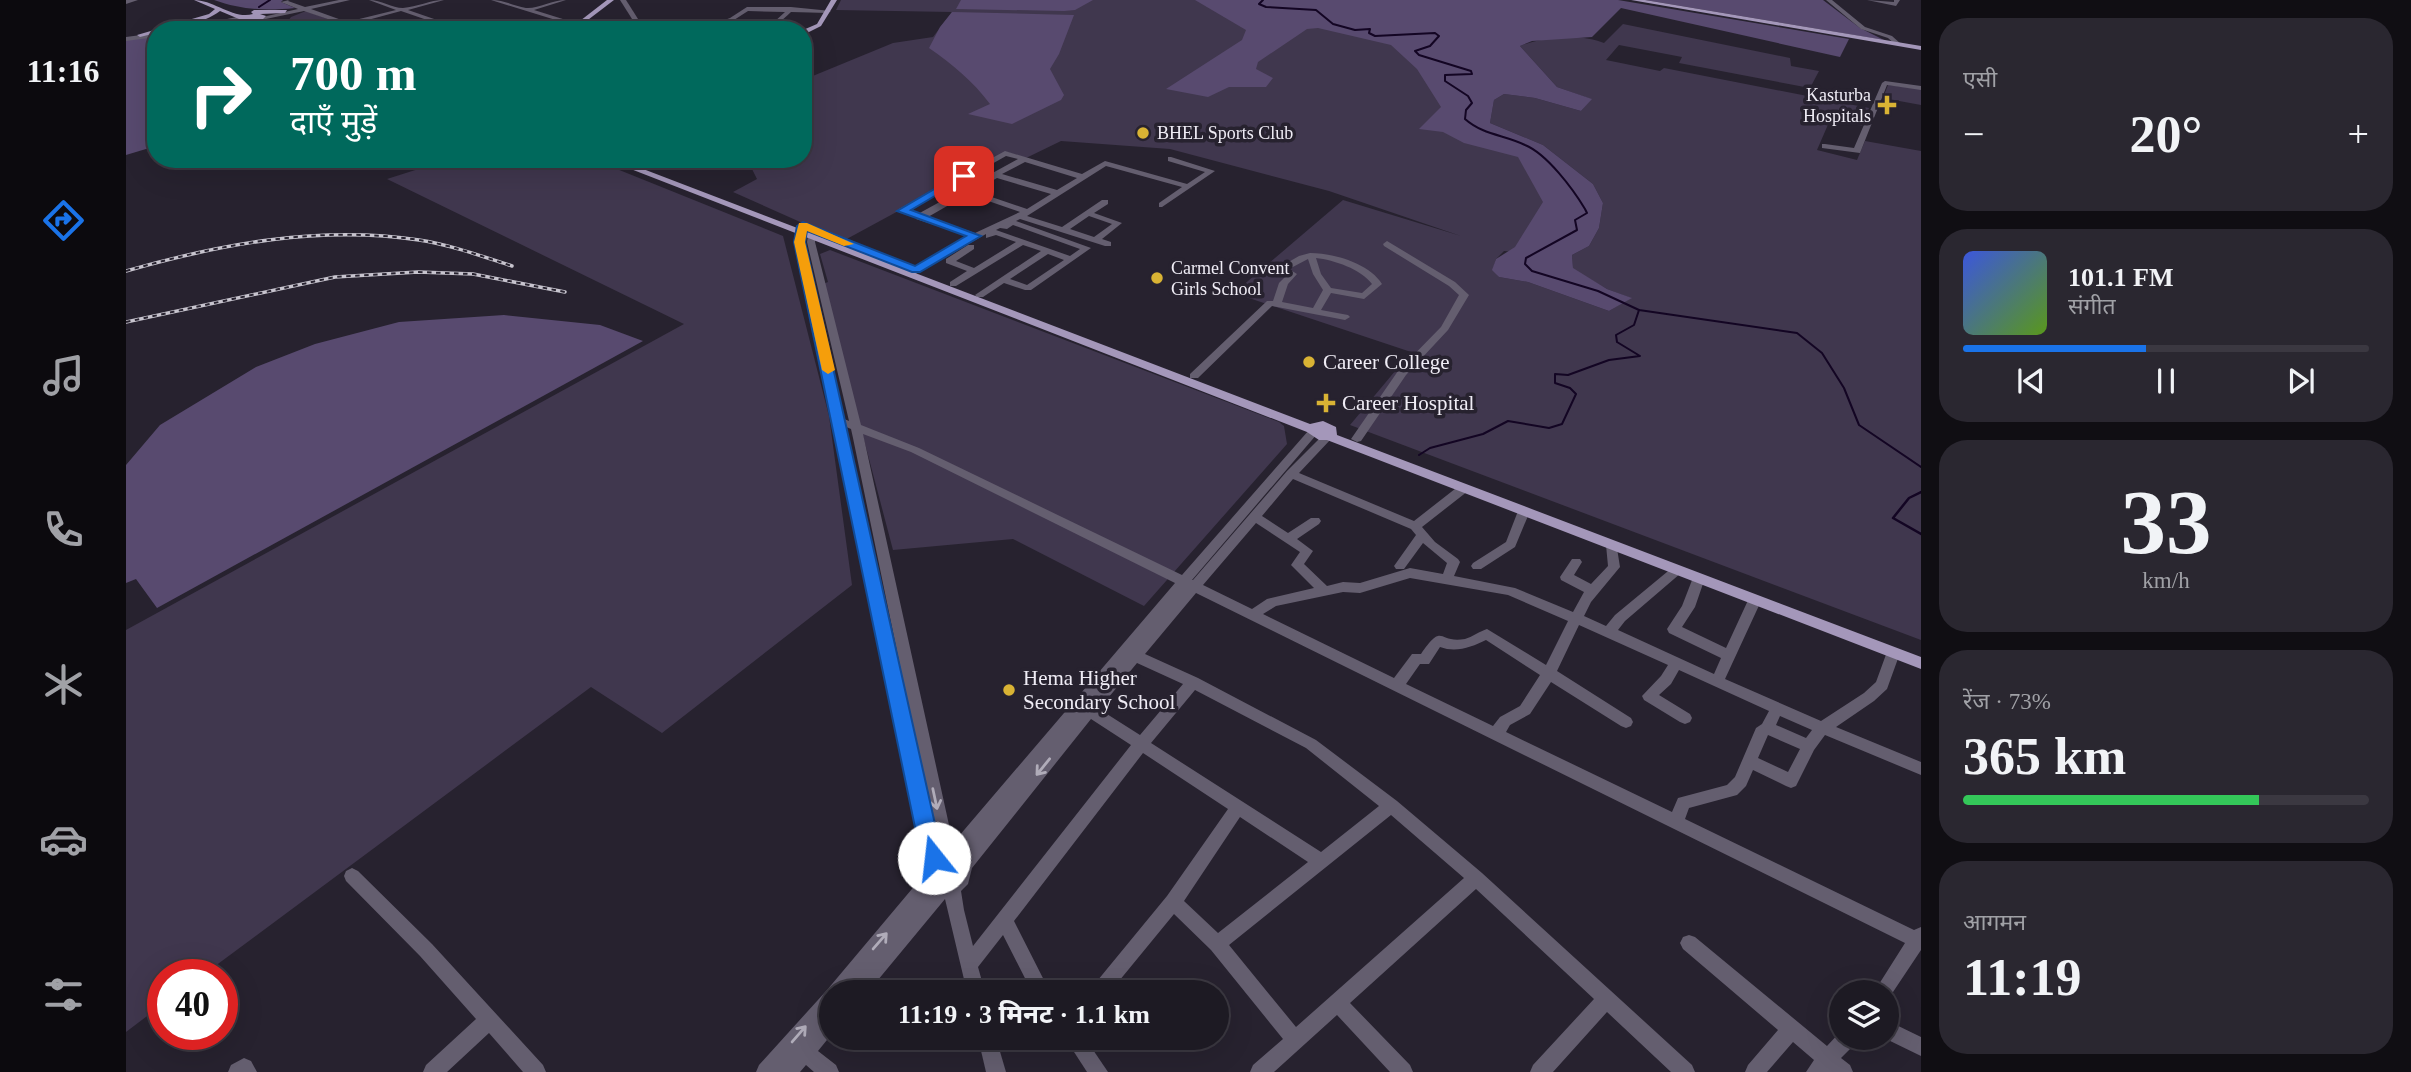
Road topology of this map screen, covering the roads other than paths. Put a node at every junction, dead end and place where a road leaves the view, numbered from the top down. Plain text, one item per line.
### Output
1 (135, 0) edge
2 (197, 0) edge
3 (210, 0) edge
4 (286, 0) edge
5 (340, 0) edge
6 (347, 0) edge
7 (372, 0) edge
8 (441, 0) edge
9 (494, 0) edge
10 (563, 0) edge
11 (611, 0) edge
12 (623, 0) edge
13 (828, 0) edge
14 (834, 0) edge
15 (1634, 0) edge
16 (1829, 0) edge
17 (1870, 0) edge
18 (1897, 0) edge
19 (126, 2) edge
20 (219, 9) junction
21 (307, 9) junction
22 (791, 9) junction
23 (402, 10) junction
24 (528, 10) junction
25 (285, 11) junction
26 (825, 11) junction
27 (297, 12) junction
28 (250, 17) junction
29 (192, 21) edge
30 (227, 21) edge
31 (231, 21) edge
32 (260, 21) edge
33 (282, 21) edge
34 (342, 21) edge
35 (356, 21) edge
36 (436, 21) edge
37 (565, 21) edge
38 (583, 21) edge
39 (636, 21) edge
40 (726, 21) edge
41 (778, 21) edge
42 (812, 28) edge
43 (147, 34) edge
44 (126, 36) edge
45 (137, 36) joint
46 (1898, 44) junction
47 (1921, 48) edge
48 (1921, 88) edge
49 (1825, 146) dead end
50 (1024, 159) junction
51 (1171, 159) dead end
52 (634, 168) edge
53 (650, 168) edge
54 (996, 175) junction
55 (1083, 177) junction
56 (1189, 187) junction
57 (967, 191) junction
58 (1057, 193) junction
59 (1105, 202) dead end
60 (1162, 205) dead end
61 (1028, 212) junction
62 (1087, 214) junction
63 (1016, 215) junction
64 (922, 217) junction
65 (1063, 230) junction
66 (807, 231) junction
67 (995, 232) junction
68 (975, 236) junction
69 (1095, 240) junction
70 (1022, 242) junction
71 (1108, 244) dead end
72 (1387, 244) dead end
73 (1009, 250) junction
74 (1047, 251) junction
75 (1311, 256) junction
76 (1034, 259) junction
77 (1070, 259) junction
78 (974, 271) junction
79 (912, 272) junction
80 (1293, 274) junction
81 (1320, 279) junction
82 (1004, 280) junction
83 (953, 284) junction
84 (1328, 290) junction
85 (980, 295) junction
86 (1277, 304) junction
87 (1315, 312) junction
88 (1022, 314) junction
89 (1345, 317) dead end
90 (1194, 376) junction
91 (840, 421) junction
92 (856, 427) junction
93 (1322, 432) junction
94 (1357, 439) junction
95 (1291, 474) junction
96 (1464, 488) junction
97 (1524, 511) junction
98 (1254, 516) junction
99 (1315, 521) dead end
100 (1418, 531) junction
101 (1288, 539) junction
102 (1612, 545) junction
103 (1576, 562) dead end
104 (1400, 566) dead end
105 (1477, 566) dead end
106 (1677, 569) junction
107 (1699, 578) junction
108 (1447, 579) junction
109 (1189, 584) junction
110 (1325, 591) junction
111 (1592, 591) junction
112 (1755, 600) junction
113 (1252, 615) junction
114 (1575, 618) junction
115 (1609, 632) junction
116 (1893, 653) junction
117 (1135, 656) junction
118 (1729, 656) junction
119 (1921, 656) edge
120 (1676, 663) junction
121 (1921, 663) edge
122 (1549, 673) junction
123 (1193, 682) junction
124 (1717, 682) junction
125 (1397, 685) junction
126 (1777, 709) junction
127 (1089, 710) junction
128 (1685, 718) dead end
129 (1626, 722) dead end
130 (1822, 727) junction
131 (1768, 728) junction
132 (1496, 734) junction
133 (1141, 744) junction
134 (1809, 747) junction
135 (1750, 761) junction
136 (1921, 769) edge
137 (1391, 806) junction
138 (1238, 807) junction
139 (1675, 822) junction
140 (950, 858) junction
141 (1320, 860) junction
142 (352, 876) dead end
143 (1476, 878) junction
144 (942, 884) junction
145 (1173, 902) junction
146 (1004, 919) junction
147 (1920, 939) edge
148 (1689, 943) dead end
149 (1217, 944) junction
150 (969, 965) junction
151 (847, 980) edge
152 (866, 980) edge
153 (973, 980) edge
154 (1035, 980) edge
155 (1109, 980) edge
156 (1891, 980) edge
157 (1606, 999) junction
158 (1338, 1003) junction
159 (819, 1011) edge
160 (489, 1020) junction
161 (1792, 1028) junction
162 (819, 1035) edge
163 (1899, 1036) edge
164 (1295, 1040) junction
165 (1921, 1047) edge
166 (990, 1050) edge
167 (1082, 1050) edge
168 (1835, 1050) edge
169 (805, 1052) junction
170 (1821, 1065) edge
171 (238, 1072) edge
172 (247, 1072) edge
173 (433, 1072) edge
174 (536, 1072) edge
175 (766, 1072) edge
176 (788, 1072) edge
177 (829, 1072) edge
178 (996, 1072) edge
179 (1098, 1072) edge
180 (1260, 1072) edge
181 (1403, 1072) edge
182 (1540, 1072) edge
183 (1685, 1072) edge
184 (1755, 1072) edge
185 (1843, 1072) edge

1 - 19 street
2 - 20 main road
3 - 28 main road
4 - 21 street
5 - 21 street
6 - 21 street
7 - 23 street
8 - 23 street
9 - 24 street
10 - 24 street
11 - 38 main road
12 - 39 street
13 - 26 main road
14 - 26 main road
15 - 46 main road
16 - 46 street
17 - 18 street
20 - 28 main road
20 - 29 main road
21 - 25 street
21 - 27 street
21 - 34 street
22 - 26 street
22 - 40 street
22 - 41 street
23 - 35 street
23 - 36 street
24 - 37 street
25 - 28 main road
25 - 28 street
26 - 42 main road
27 - 28 street
27 - 33 main road
28 - 30 street
28 - 31 street
28 - 32 main road
43 - 45 main road
44 - 45 street
46 - 47 main road
48 - 49 street
50 - 54 street
50 - 55 street
50 - 64 street
51 - 56 street
52 - 66 main road
53 - 66 main road
54 - 57 street
54 - 58 street
55 - 56 street
55 - 58 street
56 - 60 street
57 - 61 street
57 - 64 street
58 - 61 street
59 - 62 street
61 - 63 street
62 - 65 street
62 - 69 street
63 - 65 street
63 - 68 street
64 - 68 street
65 - 69 street
66 - 79 main road
66 - 91 street
66 - 92 street
67 - 70 street
67 - 77 street
67 - 78 street
68 - 79 street
69 - 71 street
70 - 73 street
70 - 74 street
72 - 94 street
73 - 76 street
73 - 78 street
74 - 76 street
74 - 77 street
75 - 80 street
75 - 81 street
75 - 84 street
76 - 82 street
77 - 82 street
78 - 83 street
79 - 83 main road
79 - 88 main road
80 - 81 street
80 - 86 street
81 - 84 street
82 - 85 street
83 - 85 main road
84 - 87 street
85 - 88 main road
86 - 87 street
86 - 90 street
87 - 89 street
88 - 90 main road
88 - 93 main road
90 - 93 main road
91 - 92 street
91 - 140 street
92 - 109 street
92 -> 140 street
93 - 94 main road
93 - 95 street
93 - 96 main road
93 - 109 street
94 - 119 main road
95 - 98 street
95 - 100 street
96 - 97 main road
96 - 100 street
97 - 102 main road
97 - 105 street
98 - 101 street
98 - 109 street
99 - 101 street
100 - 104 street
100 - 108 street
101 - 110 street
102 - 106 main road
102 - 111 street
103 - 111 street
106 - 107 main road
106 - 115 street
107 - 112 main road
107 - 118 street
108 - 110 street
108 - 114 street
109 - 113 street
109 - 117 street
109 - 140 street
110 - 113 street
111 - 114 street
112 - 116 main road
112 - 118 street
113 - 125 street
114 - 115 street
114 - 122 street
115 - 120 street
116 - 121 main road
116 - 130 street
117 - 123 street
117 - 127 street
118 - 124 street
120 - 124 street
120 - 128 street
122 - 125 street
122 - 129 street
122 - 132 street
123 - 133 street
123 - 137 street
124 - 126 street
125 - 132 street
126 - 130 street
126 - 131 street
127 - 133 street
127 -> 140 street
130 - 134 street
130 - 136 street
131 - 134 street
131 - 135 street
132 - 139 street
133 - 138 street
133 - 146 street
134 - 135 street
135 - 139 street
137 - 141 street
137 - 143 street
138 - 141 street
138 - 145 street
139 - 147 street
140 - 144 street
140 - 144 street
141 - 149 street
142 - 160 street
143 - 157 street
143 - 158 street
144 - 150 street
151 -> 144 street
144 - 152 street
145 - 149 street
145 - 155 street
146 - 150 street
146 - 154 street
147 - 156 street
148 - 161 street
149 - 164 street
150 - 153 street
157 - 182 street
157 - 183 street
158 - 164 street
158 - 181 street
175 -> 159 street
160 - 173 street
160 - 174 street
161 - 170 street
161 - 184 street
162 - 169 street
163 - 165 street
164 - 180 street
166 - 178 street
167 - 179 street
168 - 170 street
169 - 176 street
169 - 177 street
170 - 185 street
171 - 172 street

